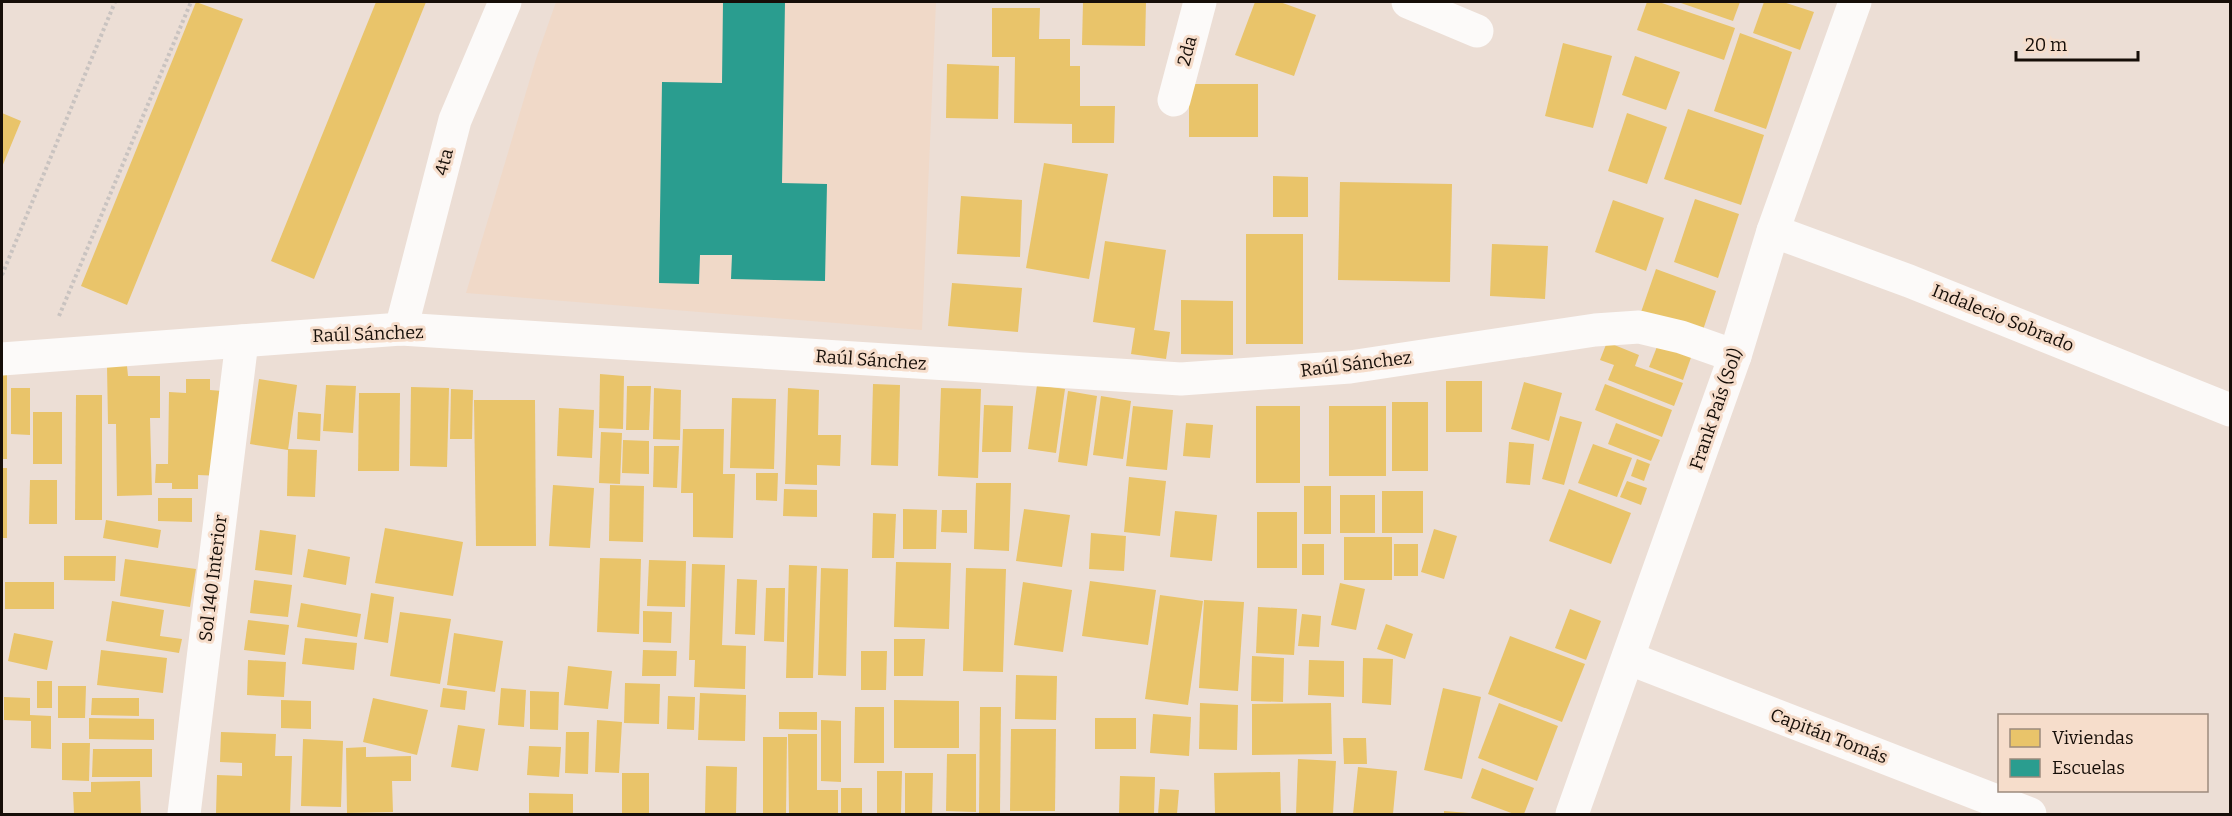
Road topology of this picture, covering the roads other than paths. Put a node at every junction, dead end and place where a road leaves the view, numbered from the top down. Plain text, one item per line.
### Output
1 (505, 2) edge
2 (1200, 2) edge
3 (1408, 2) edge
4 (1855, 2) edge
5 (1477, 31) dead end
6 (1174, 100) dead end
7 (1773, 231) junction
8 (401, 329) junction
9 (242, 341) junction
10 (1735, 356) junction
11 (2, 359) edge
12 (2230, 410) edge
13 (1629, 658) junction
14 (184, 814) edge
15 (1572, 814) edge
16 (2030, 814) edge

1 - 8 street, 4ta
2 - 6 street, 2da
3 - 5 street
4 - 7 street, Frank País (Sol)
7 - 10 street, Frank País (Sol)
7 - 12 street, Indalecio Sobrado
8 - 9 street, Raúl Sánchez
8 - 10 street, Raúl Sánchez
9 - 11 street, Raúl Sánchez
9 - 14 street, Sol 140 Interior
10 - 13 street, Frank País (Sol)
13 - 15 street, Frank País (Sol)
13 - 16 street, Capitán Tomás

